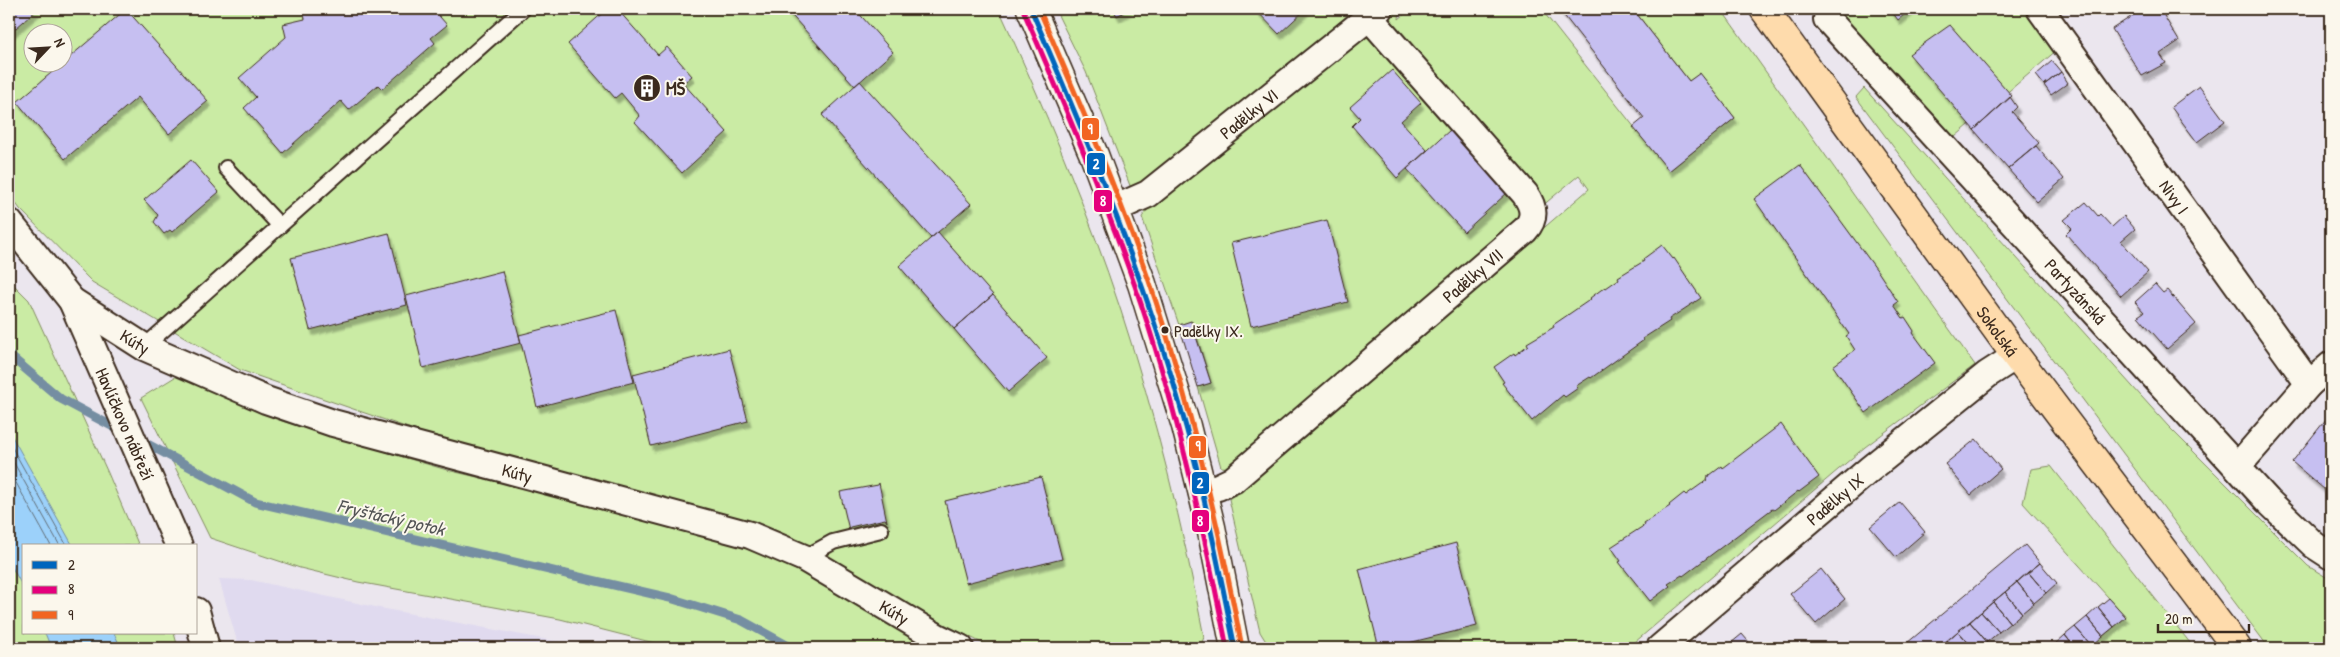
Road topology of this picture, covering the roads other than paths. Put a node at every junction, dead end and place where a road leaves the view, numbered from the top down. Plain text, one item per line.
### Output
1 (524, 9) edge
2 (1030, 9) edge
3 (1764, 9) edge
4 (2040, 9) edge
5 (1374, 13) edge
6 (1827, 19) dead end
7 (226, 168) dead end
8 (1114, 209) junction
9 (9, 222) edge
10 (280, 226) junction
11 (72, 301) junction
12 (144, 347) junction
13 (2016, 356) junction
14 (2331, 365) edge
15 (2309, 384) junction
16 (2238, 466) junction
17 (1202, 491) junction
18 (881, 530) dead end
19 (179, 544) edge
20 (2331, 556) edge
21 (804, 558) junction
22 (198, 618) edge
23 (206, 648) edge
24 (960, 648) edge
25 (1235, 648) edge
26 (1660, 648) edge
27 (2237, 648) edge

1 - 10 lane
2 - 8 street
3 - 13 main road, Sokolská
4 - 15 street, Nivy I
5 - 8 street, Padělky VI
5 - 17 street, Padělky VII
6 - 16 street, Partyzánská
7 - 10 lane
8 - 17 street
9 - 11 street
10 - 12 lane
11 - 12 street, Kúty
11 - 19 street, Havlíčkovo nábřeží
12 - 21 street, Kúty
13 - 26 street, Padělky IX
13 - 27 main road, Sokolská
14 - 15 street
15 - 16 street
16 - 20 street, Partyzánská
17 - 25 street
18 - 21 lane
21 - 24 street, Kúty
22 - 23 street

